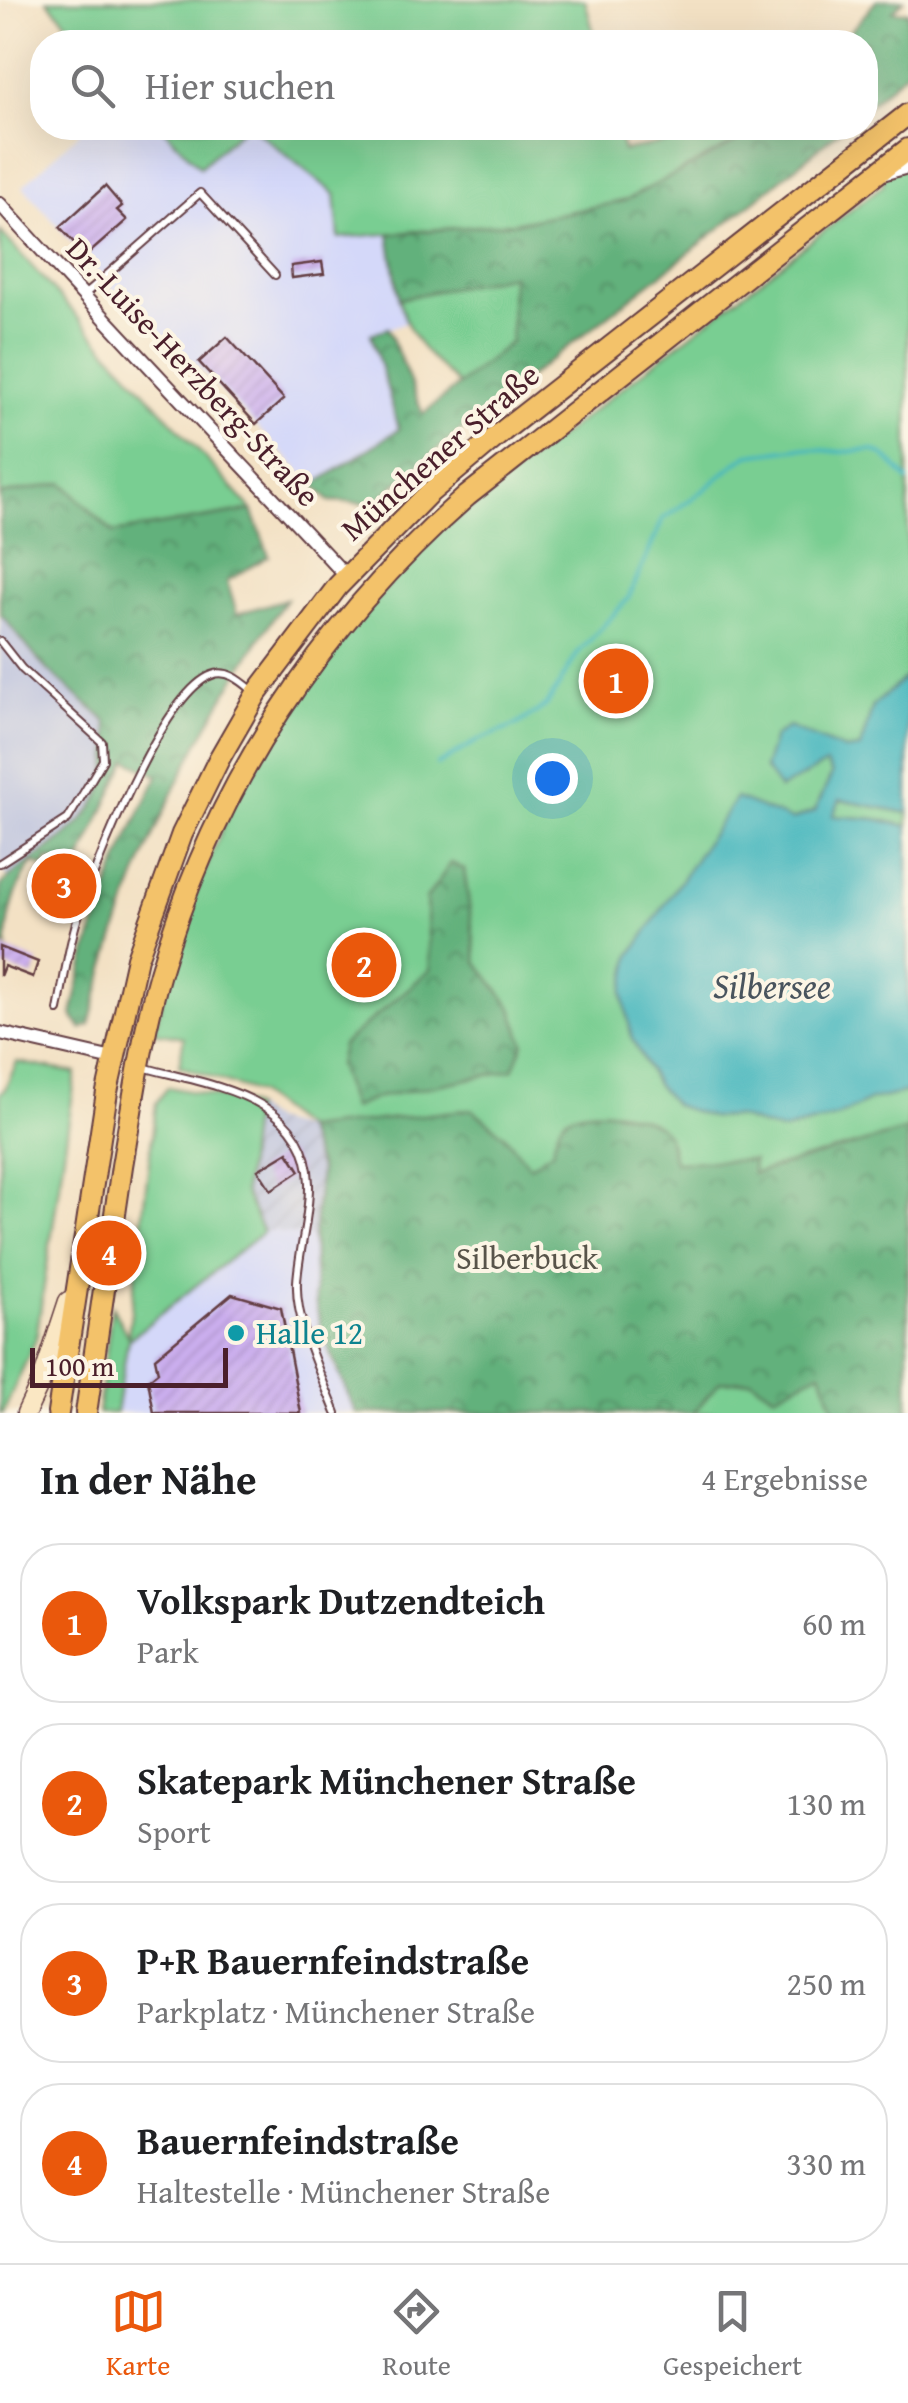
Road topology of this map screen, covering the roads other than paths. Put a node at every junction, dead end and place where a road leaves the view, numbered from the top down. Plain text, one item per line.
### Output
1 (908, 114) edge
2 (878, 137) edge
3 (875, 140) edge
4 (908, 149) edge
5 (908, 168) edge
6 (875, 176) junction
7 (0, 204) edge
8 (275, 275) dead end
9 (82, 296) junction
10 (346, 576) junction
11 (364, 598) junction
12 (0, 641) edge
13 (257, 693) junction
14 (0, 863) edge
15 (145, 930) junction
16 (168, 950) junction
17 (58, 1010) dead end
18 (0, 1034) edge
19 (113, 1059) junction
20 (139, 1066) junction
21 (80, 1268) junction
22 (28, 1410) edge
23 (58, 1413) edge
24 (86, 1413) edge
25 (336, 1413) edge

1 - 2 main road, Münchener Straße
3 - 10 main road, Münchener Straße
4 - 6 main road, Münchener Straße
5 - 6 street
6 - 11 main road, Münchener Straße
7 - 9 street, Dr.-Luise-Herzberg-Straße
8 - 9 lane
9 - 10 street, Dr.-Luise-Herzberg-Straße
10 - 11 main road
10 - 13 main road, Münchener Straße
11 - 16 main road, Münchener Straße
12 - 14 lane
13 - 15 main road, Münchener Straße
13 - 17 lane
15 - 16 main road
15 - 19 main road, Münchener Straße
16 - 20 main road, Münchener Straße
18 - 19 street
19 - 20 main road
19 - 21 main road, Münchener Straße
20 - 24 main road, Münchener Straße
20 - 25 lane
21 - 22 main road
21 - 23 main road, Münchener Straße

